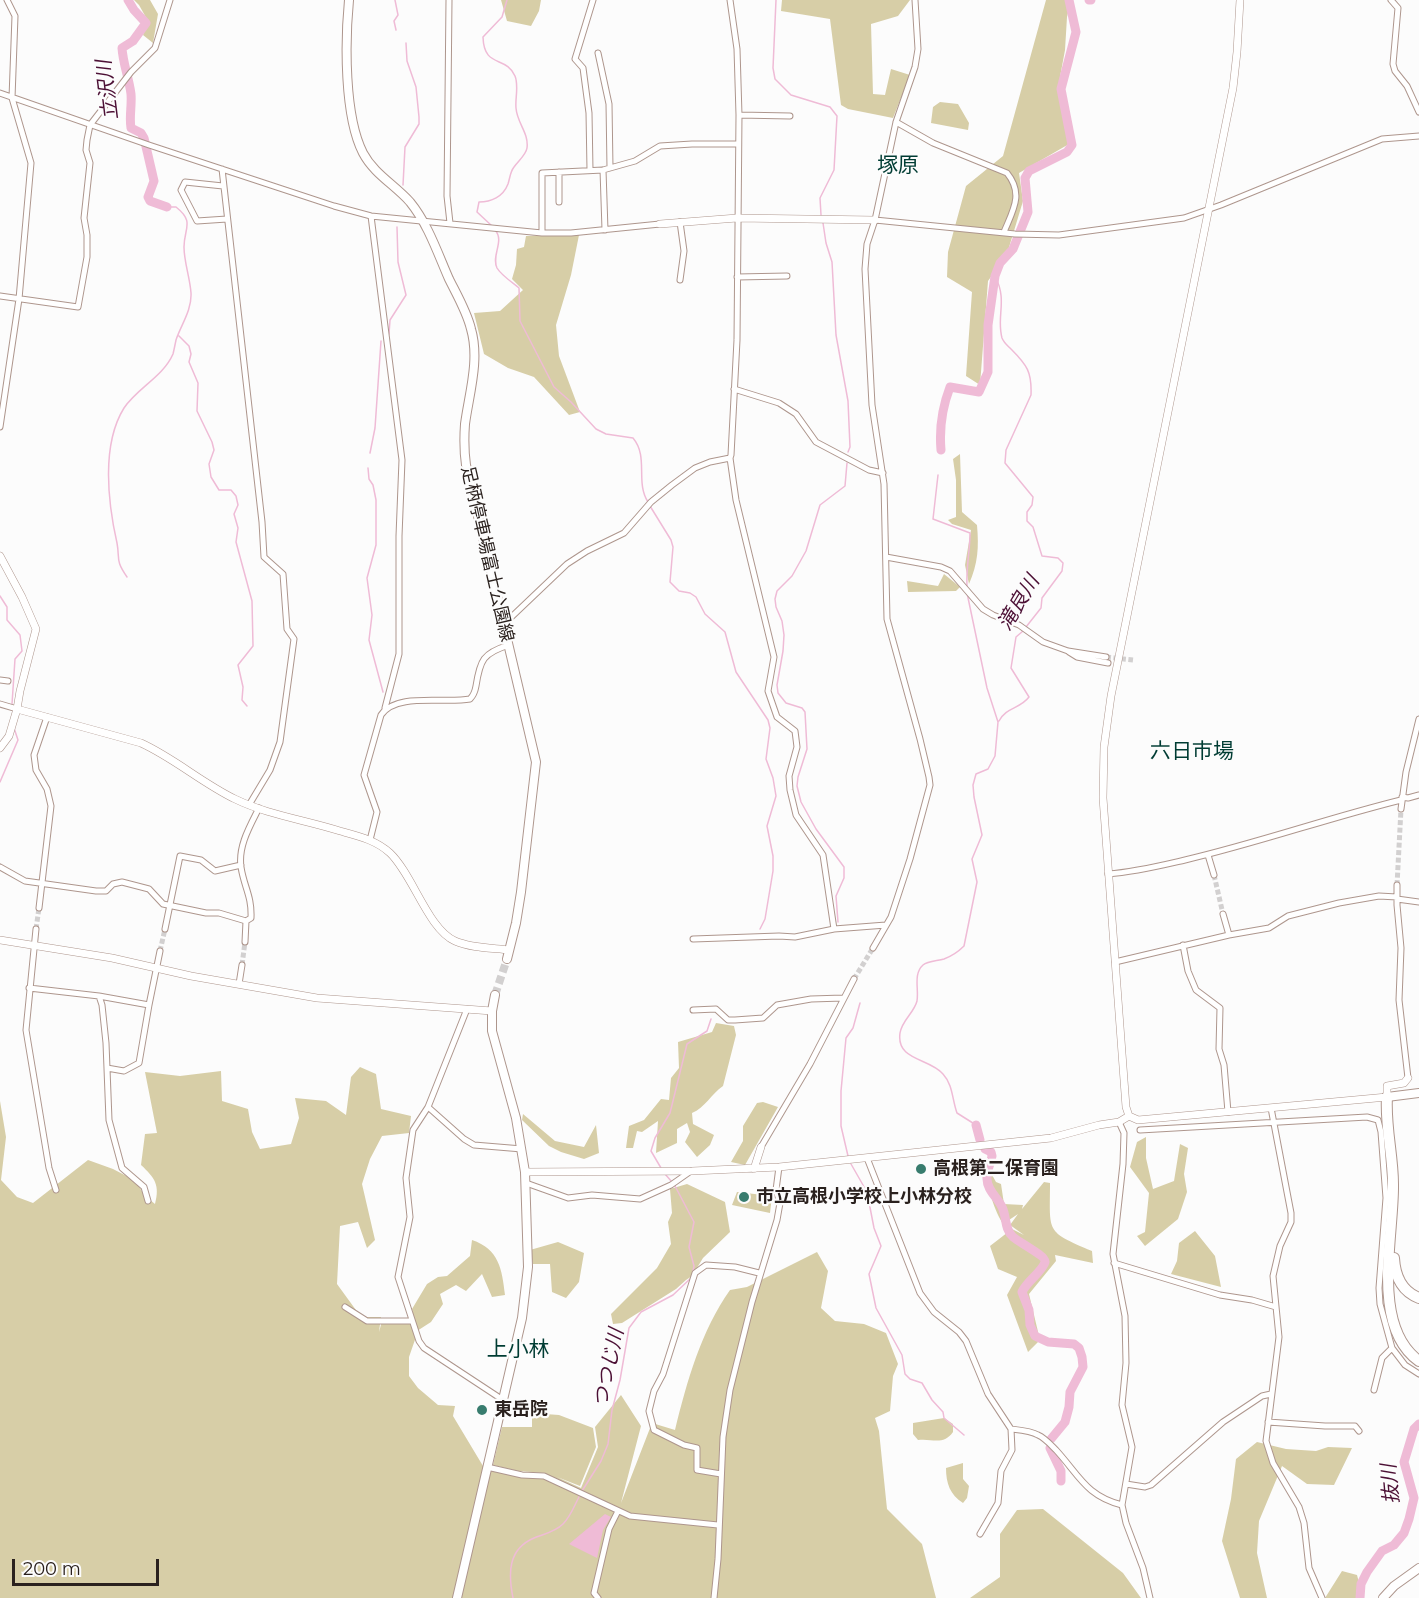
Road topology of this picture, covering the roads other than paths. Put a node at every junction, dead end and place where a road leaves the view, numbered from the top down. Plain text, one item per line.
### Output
1 (7, 0) edge
2 (170, 0) edge
3 (349, 0) edge
4 (449, 0) edge
5 (593, 0) edge
6 (730, 0) edge
7 (915, 0) edge
8 (1240, 0) edge
9 (1391, 0) edge
10 (598, 53) dead end
11 (0, 93) edge
12 (12, 98) junction
13 (1419, 112) edge
14 (739, 115) junction
15 (790, 116) dead end
16 (896, 122) junction
17 (90, 125) junction
18 (1419, 136) edge
19 (738, 144) junction
20 (610, 168) junction
21 (222, 169) junction
22 (603, 170) junction
23 (590, 171) junction
24 (559, 172) junction
25 (223, 186) junction
26 (559, 202) dead end
27 (1209, 210) junction
28 (371, 216) junction
29 (737, 218) junction
30 (227, 219) junction
31 (421, 220) junction
32 (874, 220) junction
33 (680, 222) junction
34 (450, 223) junction
35 (660, 224) joint
36 (605, 230) junction
37 (1004, 232) junction
38 (542, 233) junction
39 (787, 276) dead end
40 (737, 277) junction
41 (680, 280) dead end
42 (0, 296) edge
43 (19, 299) junction
44 (734, 389) junction
45 (0, 427) edge
46 (730, 458) junction
47 (883, 473) junction
48 (0, 556) edge
49 (886, 557) junction
50 (504, 624) junction
51 (509, 645) junction
52 (1107, 660) tunnel mouth
53 (0, 680) edge
54 (8, 681) dead end
55 (0, 704) edge
56 (385, 708) junction
57 (17, 709) junction
58 (47, 717) junction
59 (1419, 719) edge
60 (0, 748) edge
61 (1419, 795) edge
62 (1402, 798) junction
63 (249, 805) junction
64 (259, 808) junction
65 (1401, 809) tunnel mouth
66 (370, 840) junction
67 (1209, 855) junction
68 (241, 865) junction
69 (0, 867) edge
70 (1108, 874) junction
71 (1214, 874) tunnel mouth
72 (42, 883) junction
73 (1397, 885) tunnel mouth
74 (1397, 898) junction
75 (1419, 902) edge
76 (169, 906) junction
77 (39, 908) tunnel mouth
78 (1224, 914) tunnel mouth
79 (246, 921) junction
80 (886, 925) junction
81 (36, 929) tunnel mouth
82 (165, 929) tunnel mouth
83 (834, 930) junction
84 (1229, 935) junction
85 (693, 939) dead end
86 (0, 940) edge
87 (245, 942) tunnel mouth
88 (1183, 945) junction
89 (34, 946) junction
90 (873, 948) tunnel mouth
91 (160, 951) tunnel mouth
92 (508, 955) joint
93 (1115, 962) junction
94 (242, 965) tunnel mouth
95 (157, 969) junction
96 (854, 980) tunnel mouth
97 (239, 984) junction
98 (29, 988) junction
99 (495, 995) tunnel mouth
100 (99, 996) junction
101 (843, 998) junction
102 (149, 1005) junction
103 (467, 1009) junction
104 (693, 1010) dead end
105 (492, 1011) junction
106 (107, 1068) junction
107 (1408, 1078) joint
108 (1419, 1094) edge
109 (1387, 1097) junction
110 (428, 1107) junction
111 (1271, 1108) junction
112 (1228, 1112) junction
113 (1129, 1116) junction
114 (1119, 1122) junction
115 (1273, 1122) junction
116 (1140, 1130) dead end
117 (761, 1147) joint
118 (522, 1149) junction
119 (867, 1158) junction
120 (779, 1167) junction
121 (754, 1169) junction
122 (692, 1171) junction
123 (525, 1172) junction
124 (526, 1183) junction
125 (56, 1190) dead end
126 (147, 1201) dead end
127 (1114, 1263) junction
128 (759, 1273) junction
129 (1419, 1298) edge
130 (345, 1307) dead end
131 (1276, 1308) junction
132 (412, 1321) junction
133 (1392, 1348) junction
134 (1419, 1361) edge
135 (1419, 1374) edge
136 (1374, 1390) dead end
137 (1271, 1394) junction
138 (503, 1400) junction
139 (1269, 1422) junction
140 (1011, 1430) junction
141 (1359, 1431) dead end
142 (487, 1467) junction
143 (721, 1474) junction
144 (1126, 1484) junction
145 (1122, 1505) junction
146 (618, 1510) junction
147 (718, 1526) junction
148 (980, 1534) dead end
149 (1419, 1568) edge
150 (457, 1598) edge
151 (598, 1598) edge
152 (714, 1598) edge
153 (1150, 1598) edge
154 (1322, 1598) edge
155 (1383, 1598) edge

1 - 12 street
2 - 17 street
3 - 31 main road, 足柄停車場富士公園線
4 - 34 street
5 - 23 street
6 - 14 street
7 - 16 street
8 - 27 street
9 - 13 street
10 - 20 street
11 - 12 street
12 - 17 street
12 - 43 street
14 - 15 street
14 - 19 street
16 - 32 street
16 - 37 street
17 - 21 street
17 - 43 street
18 - 27 street
19 - 20 street
19 - 29 street
20 - 22 street
21 - 25 street
21 - 28 street
22 - 23 street
22 - 36 street
23 - 24 street
24 - 26 street
24 - 38 street
25 - 30 street
25 - 30 street
27 - 37 street
27 - 70 street
28 - 31 street
28 - 56 street
29 - 32 street
29 - 33 street
29 - 40 street
30 - 63 street
31 - 34 street
31 - 50 main road, 足柄停車場富士公園線
32 - 37 street
32 - 47 street
33 - 35 street
33 - 41 street
34 - 38 street
35 - 36 street
36 - 38 street
39 - 40 street
40 - 44 street
42 - 43 street
43 - 45 street
44 - 46 street
44 - 47 street
46 - 50 street
46 - 83 street
47 - 49 street
48 - 57 street
49 - 52 street
49 - 80 street
50 - 51 main road, 足柄停車場富士公園線
51 - 56 street
51 - 92 main road, 足柄停車場富士公園線
53 - 54 street
55 - 57 street
56 - 66 street
57 - 58 street
57 - 60 street
58 - 63 street
58 - 72 street
59 - 62 street
61 - 62 street
62 - 65 street
62 - 67 street
63 - 64 street
64 - 66 street
64 - 68 street
66 - 92 street
67 - 70 street
67 - 71 street
68 - 76 street
68 - 79 street
69 - 72 street
70 - 93 street
72 - 76 street
72 - 77 street
73 - 74 street
74 - 75 street
74 - 84 street
74 - 107 street
76 - 79 street
76 - 82 street
78 - 84 street
79 - 87 street
80 - 83 street
80 - 90 street
81 - 89 street
83 - 85 street
84 - 88 street
86 - 89 street
88 - 93 street
88 - 112 street
89 - 95 street
89 - 98 street
91 - 95 street
93 - 113 street
94 - 97 street
95 - 97 street
95 - 102 street
96 - 101 street
97 - 103 street
98 - 100 street
98 - 125 street
99 - 105 main road
100 - 102 street
100 - 106 street
101 - 104 street
101 - 117 street
102 - 106 street
103 - 105 street
103 - 110 street
105 - 118 main road
106 - 126 street
107 - 109 street
108 - 109 main road
109 - 111 street
109 - 129 highway
109 - 134 highway
110 - 118 street
110 - 132 street
111 - 112 street
111 - 115 street
112 - 113 street
113 - 114 street
114 - 119 street
114 - 127 street
115 - 116 street
115 - 131 street
115 - 133 street
117 - 121 street
118 - 123 main road
119 - 120 street
119 - 140 street
120 - 121 street
120 - 128 street
121 - 122 street
122 - 123 street
122 - 124 street
123 - 124 main road
124 - 138 main road
127 - 131 street
127 - 144 street
128 - 143 street
128 - 143 street
130 - 132 street
131 - 137 street
132 - 138 street
133 - 135 street
133 - 136 street
137 - 139 street
137 - 144 street
138 - 142 main road
139 - 141 street
139 - 154 street
140 - 145 street
140 - 148 street
142 - 146 street
142 - 150 main road
143 - 147 street
144 - 145 street
145 - 153 street
146 - 147 street
146 - 151 street
147 - 152 street
149 - 155 main road

